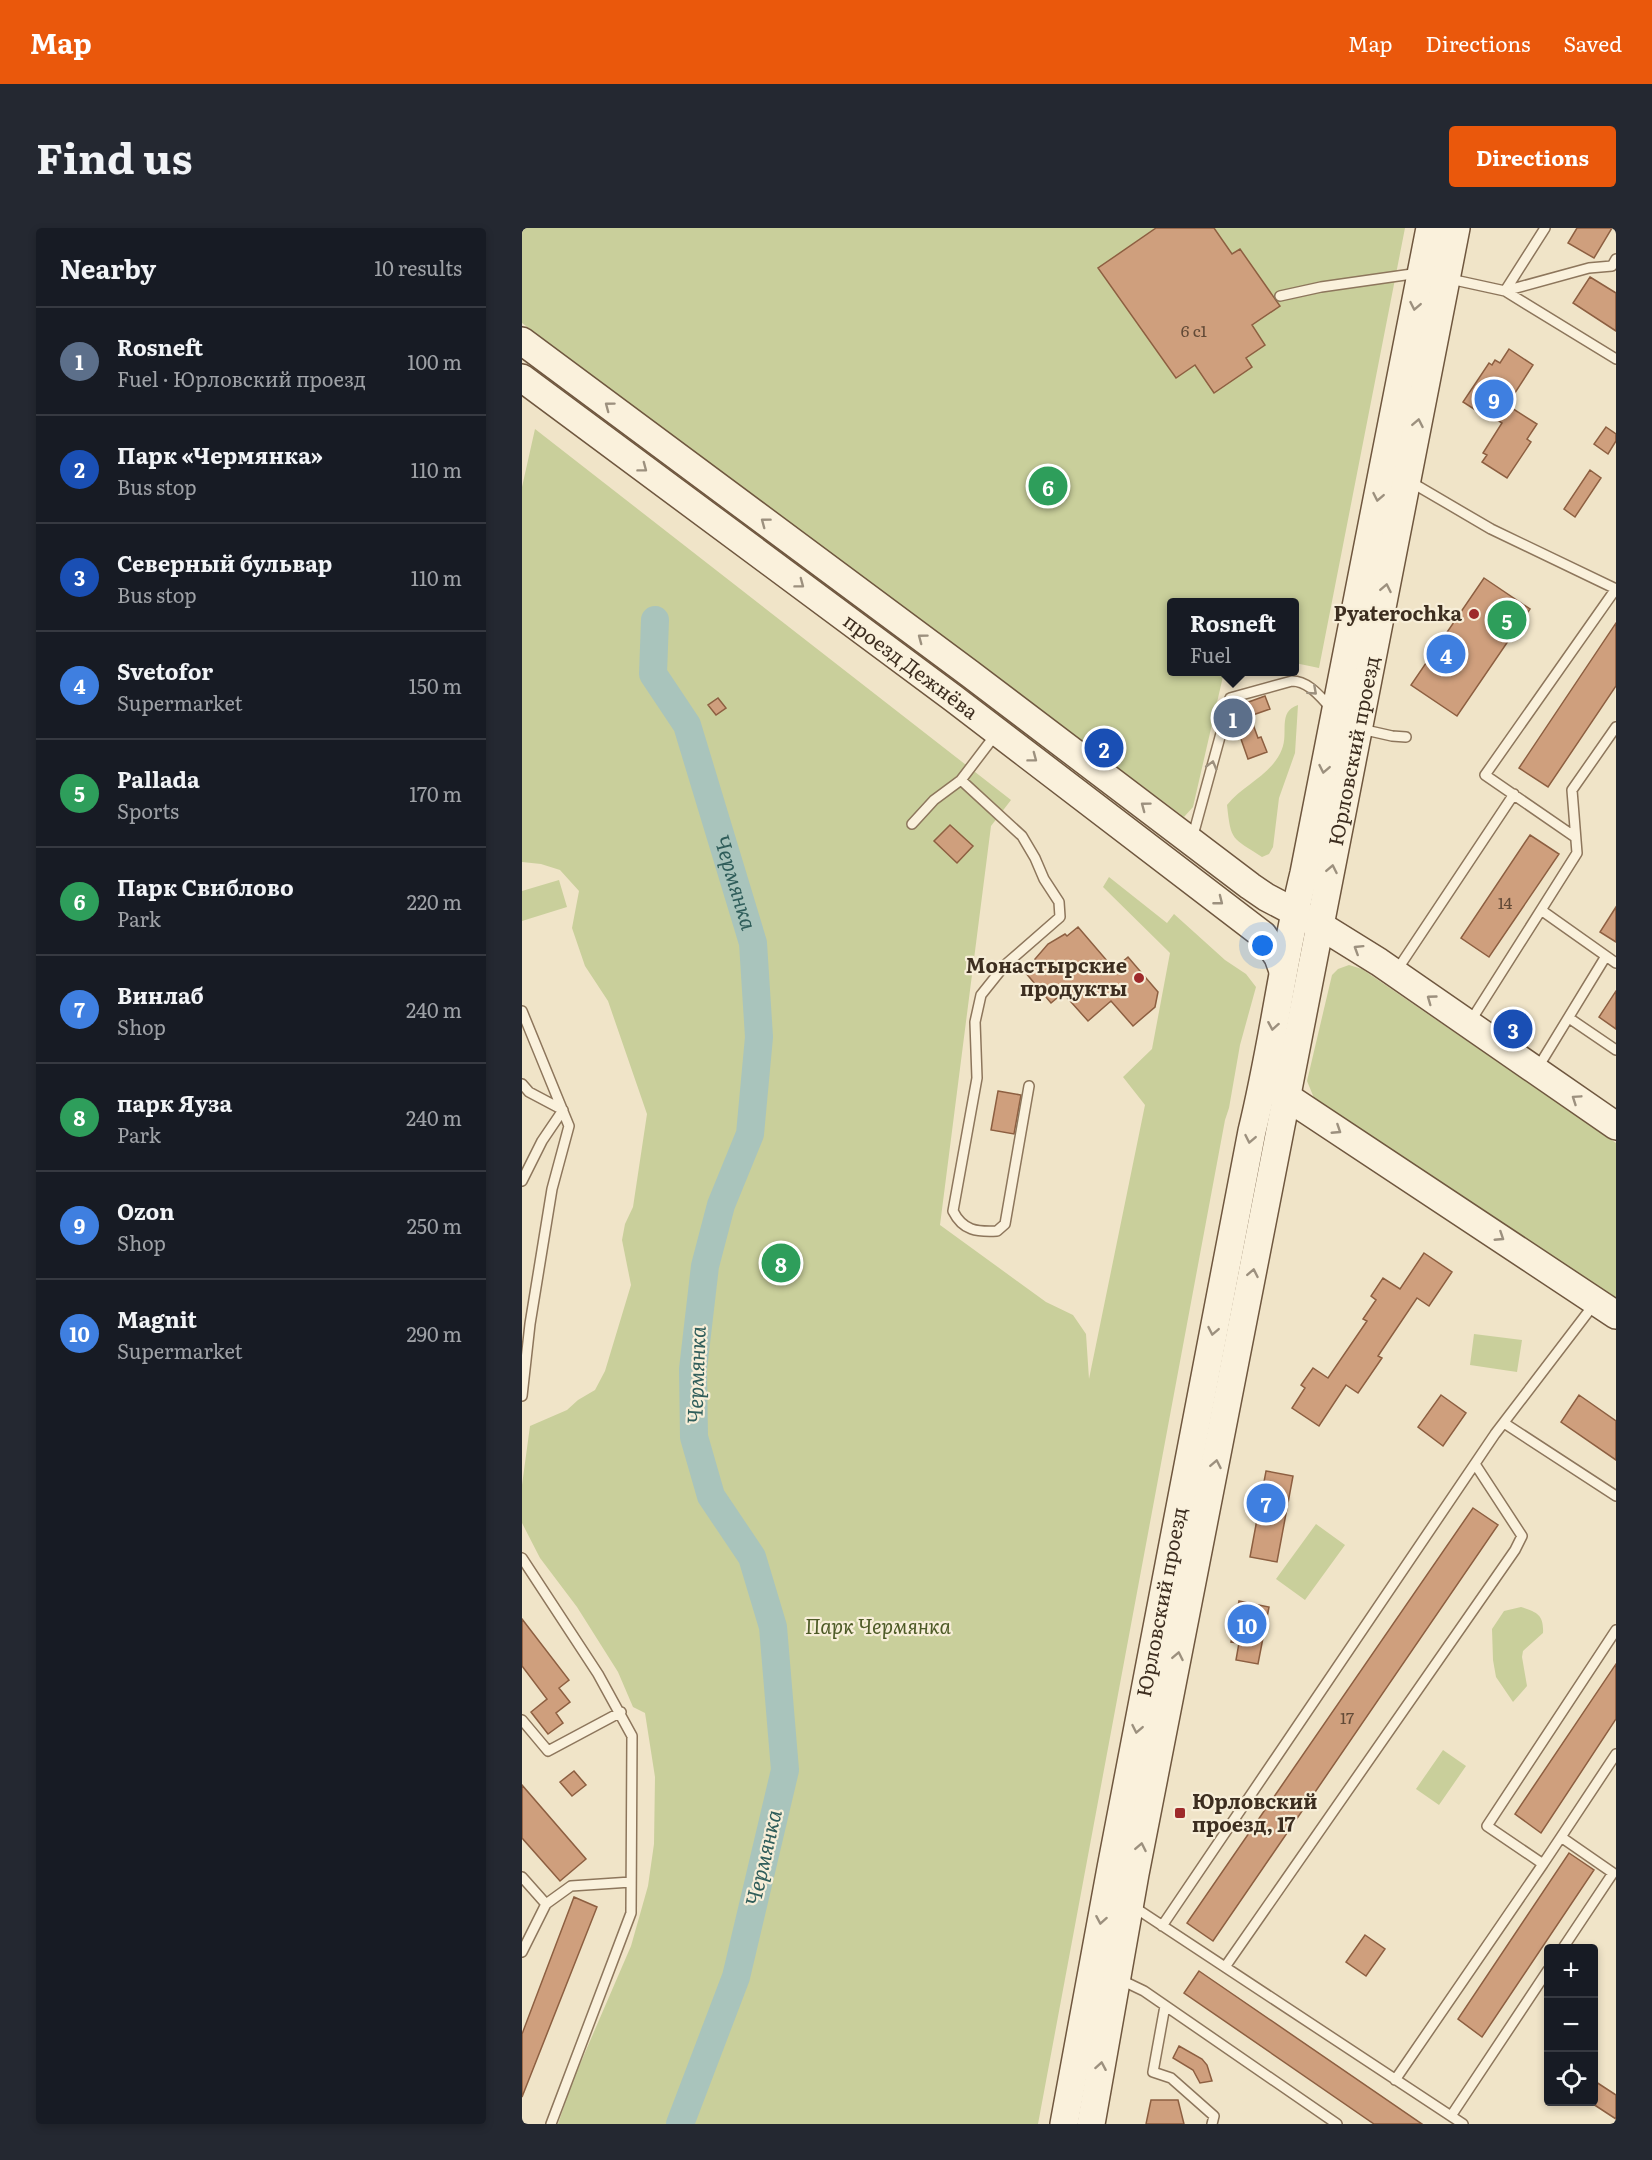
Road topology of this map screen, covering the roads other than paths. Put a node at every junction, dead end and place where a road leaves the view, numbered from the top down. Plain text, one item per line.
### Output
1 (1430, 228) edge
2 (1456, 228) edge
3 (1545, 228) edge
4 (1615, 264) edge
5 (1434, 276) junction
6 (1505, 291) junction
7 (1280, 296) dead end
8 (522, 341) edge
9 (1616, 359) edge
10 (524, 384) edge
11 (1395, 474) junction
12 (1616, 589) edge
13 (1227, 709) dead end
14 (1336, 712) junction
15 (1223, 726) dead end
16 (1616, 727) edge
17 (1359, 728) junction
18 (998, 732) junction
19 (1406, 737) dead end
20 (961, 780) junction
21 (1514, 794) junction
22 (912, 824) dead end
23 (1575, 837) junction
24 (1191, 842) junction
25 (1541, 910) junction
26 (1295, 912) junction
27 (1321, 926) junction
28 (1606, 956) junction
29 (1616, 963) edge
30 (1283, 970) junction
31 (1395, 973) junction
32 (522, 1011) edge
33 (1569, 1018) junction
34 (1468, 1025) junction
35 (1616, 1050) edge
36 (1536, 1071) junction
37 (1264, 1082) junction
38 (522, 1084) edge
39 (1029, 1086) dead end
40 (1288, 1097) junction
41 (564, 1110) junction
42 (1616, 1126) edge
43 (522, 1181) edge
44 (1606, 1308) edge
45 (526, 1324) edge
46 (522, 1396) edge
47 (1504, 1423) junction
48 (1475, 1464) junction
49 (1616, 1496) edge
50 (522, 1558) edge
51 (1616, 1630) edge
52 (621, 1713) junction
53 (522, 1720) edge
54 (1616, 1754) edge
55 (1561, 1837) junction
56 (1543, 1864) junction
57 (522, 1876) edge
58 (631, 1882) junction
59 (546, 1904) junction
60 (1130, 1904) junction
61 (1162, 1926) junction
62 (1566, 1944) edge
63 (522, 1952) edge
64 (1225, 1967) junction
65 (1544, 1976) edge
66 (1116, 1978) junction
67 (1165, 2006) junction
68 (1395, 2079) junction
69 (1451, 2116) junction
70 (551, 2124) edge
71 (1064, 2124) edge
72 (1091, 2124) edge
73 (1212, 2124) edge
74 (1337, 2124) edge
75 (1462, 2124) edge

1 - 5 main road, Юрловский проезд
2 - 5 main road, Юрловский проезд
3 - 6 lane
4 - 6 lane
5 - 6 lane
5 - 7 lane
5 - 11 main road, Юрловский проезд
6 - 9 lane
24 -> 8 main road, проезд Дежнёва
10 -> 18 main road, проезд Дежнёва
11 - 12 lane
11 -> 14 main road, Юрловский проезд
17 -> 11 main road, Юрловский проезд
12 - 21 lane
13 -> 14 lane
14 -> 26 main road, Юрловский проезд
24 -> 15 lane
16 - 23 lane
17 - 19 lane
27 -> 17 main road, Юрловский проезд
18 - 20 lane
18 -> 30 main road, проезд Дежнёва
20 - 22 lane
20 - 39 lane
21 - 23 lane
21 - 31 lane
23 - 25 lane
24 - 26 main road, проезд Дежнёва
25 - 28 lane
25 - 34 lane
26 - 27 main road, проезд Дежнёва
26 - 30 main road, Юрловский проезд
31 -> 27 main road, проезд Дежнёва
27 - 40 main road, Юрловский проезд
28 - 29 lane
28 - 33 lane
30 -> 37 main road, Юрловский проезд
34 -> 31 main road, проезд Дежнёва
32 - 41 lane
33 - 35 lane
33 - 36 lane
34 - 36 main road, проезд Дежнёва
42 -> 36 main road, проезд Дежнёва
37 - 40 main road
37 -> 71 main road, Юрловский проезд
38 - 41 lane
40 -> 44 main road
60 -> 40 main road, Юрловский проезд
41 - 43 lane
41 - 45 lane
44 - 47 lane
45 - 46 lane
47 - 48 lane
47 - 49 lane
48 - 61 lane
48 - 64 lane
50 - 52 lane
51 - 56 lane
52 - 53 lane
52 - 58 lane
54 - 55 lane
55 - 56 lane
55 - 62 lane
56 - 68 lane
57 - 59 lane
58 - 59 lane
58 - 70 lane
59 - 63 lane
60 - 61 lane
60 - 66 main road, Юрловский проезд
61 - 64 lane
64 - 68 lane
65 - 69 lane
66 - 67 lane
72 -> 66 main road, Юрловский проезд
67 - 73 lane
67 - 74 lane
68 - 69 lane
69 - 75 lane

